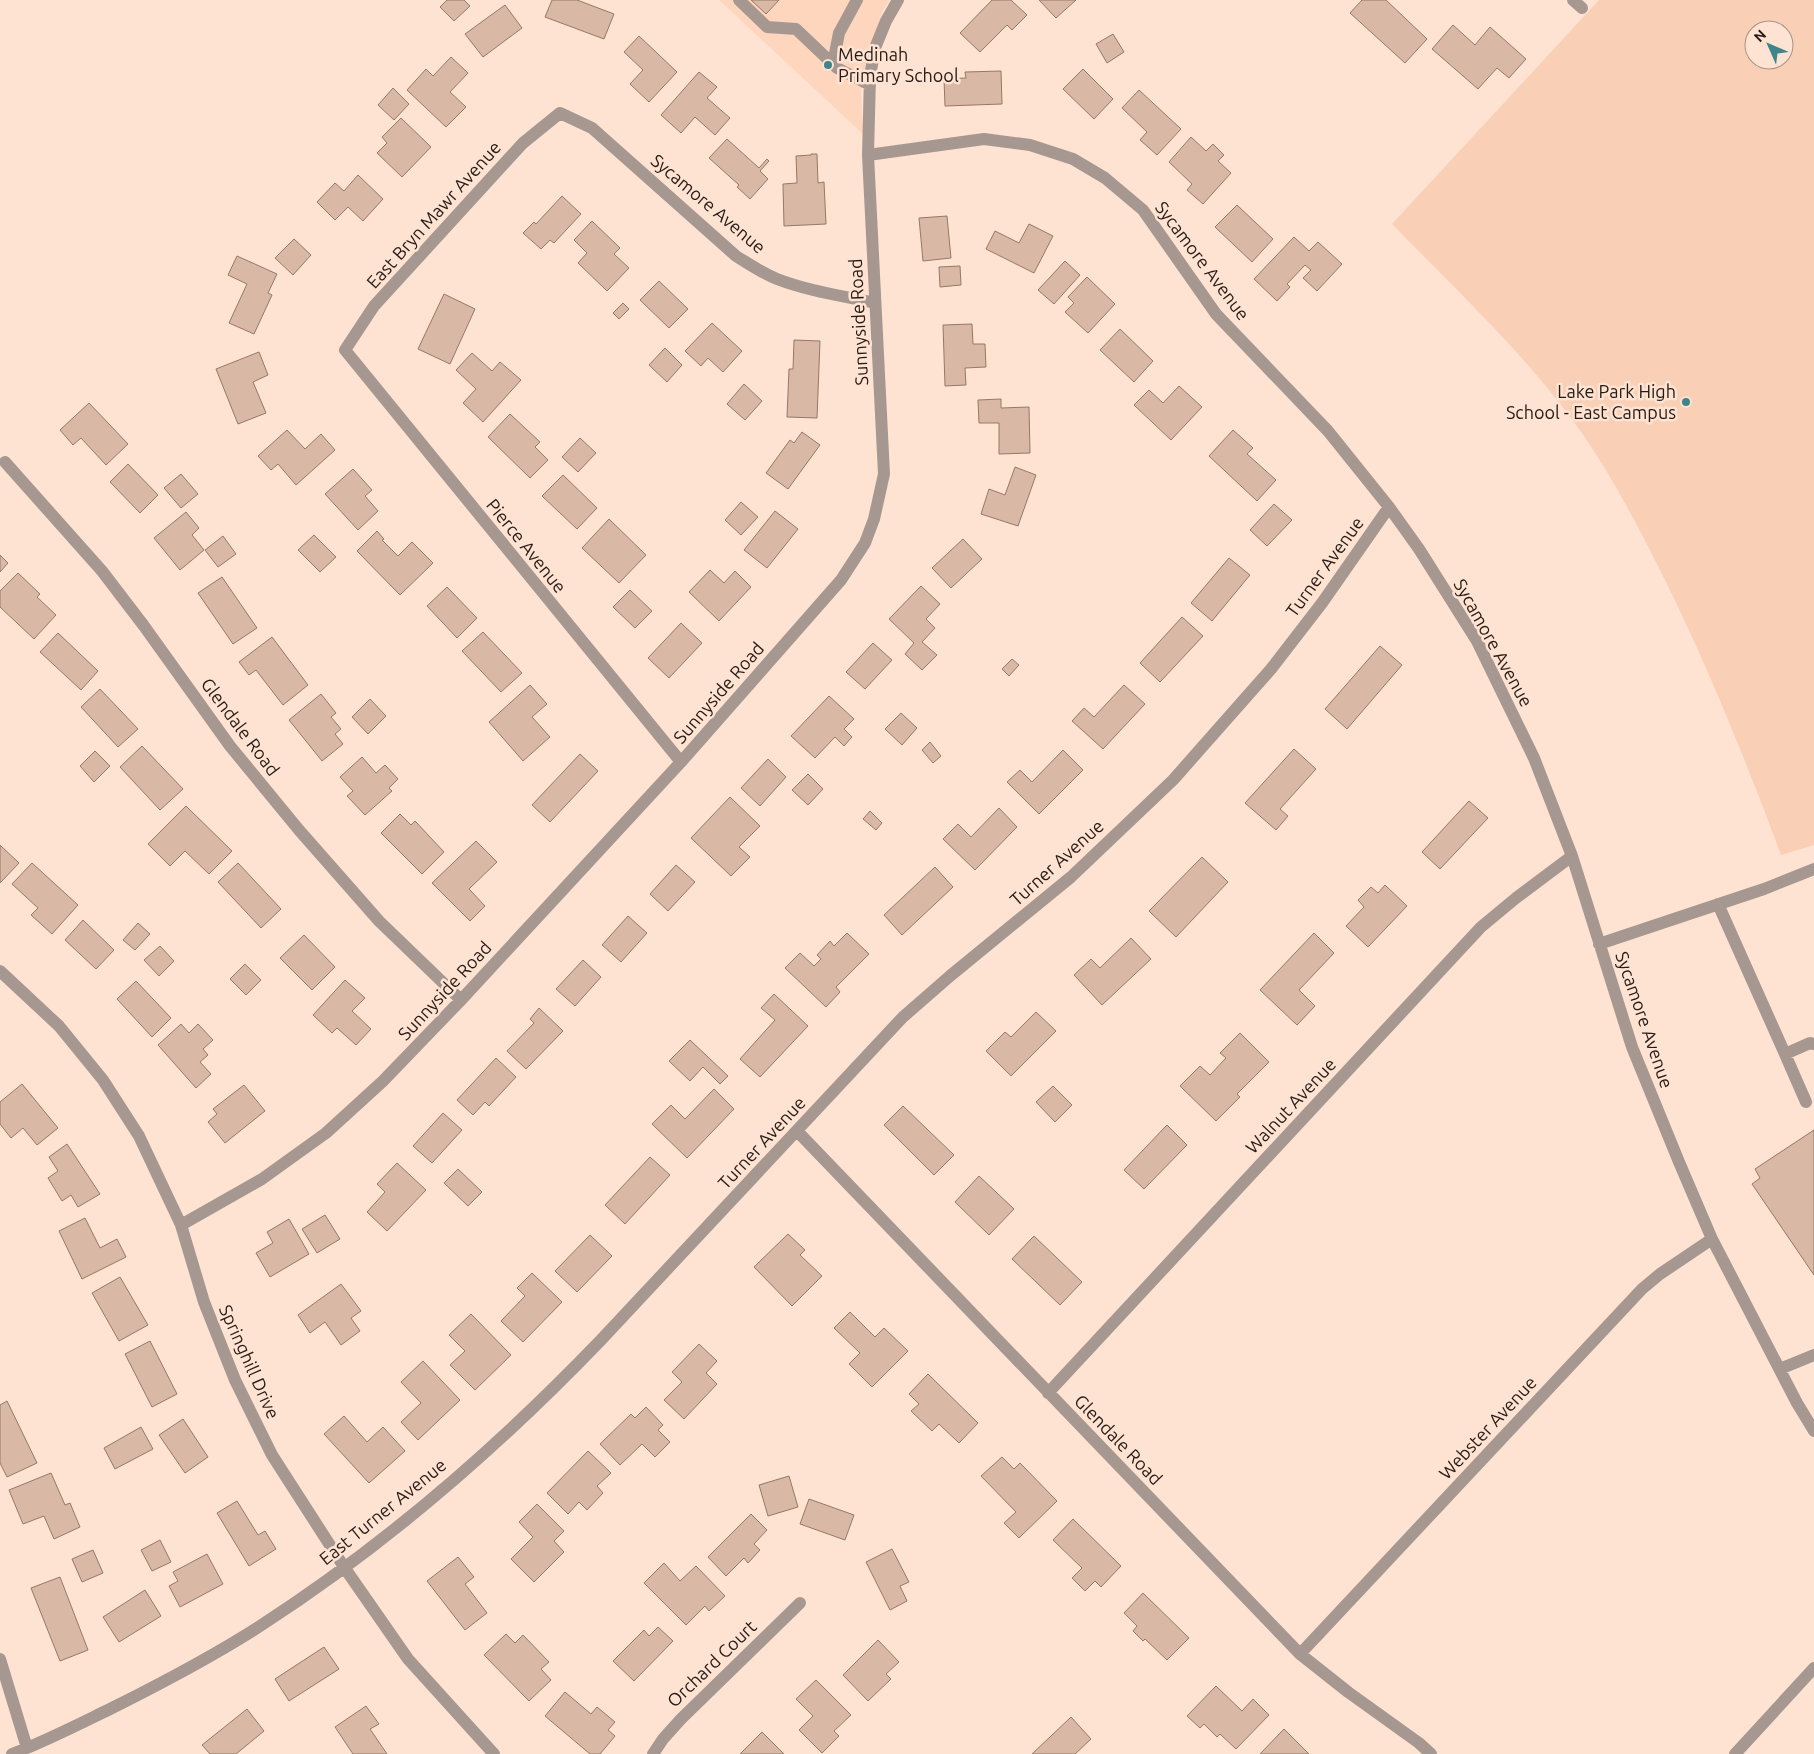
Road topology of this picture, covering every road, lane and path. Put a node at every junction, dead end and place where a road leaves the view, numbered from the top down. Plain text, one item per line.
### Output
1 (739, 0) edge
2 (857, 0) edge
3 (898, 0) edge
4 (833, 64) junction
5 (870, 85) junction
6 (560, 113) joint
7 (868, 155) junction
8 (876, 303) junction
9 (345, 350) joint
10 (5, 462) dead end
11 (1389, 506) junction
12 (681, 762) junction
13 (1572, 856) junction
14 (1814, 869) edge
15 (1718, 904) junction
16 (1599, 944) junction
17 (0, 971) edge
18 (461, 1000) junction
19 (1813, 1043) edge
20 (1785, 1054) junction
21 (1806, 1102) dead end
22 (797, 1131) junction
23 (716, 1218) joint
24 (181, 1225) junction
25 (1712, 1239) junction
26 (1814, 1354) edge
27 (1780, 1369) junction
28 (1048, 1393) junction
29 (1814, 1431) edge
30 (344, 1566) junction
31 (800, 1603) dead end
32 (1300, 1654) junction
33 (0, 1659) edge
34 (1814, 1668) edge
35 (27, 1748) junction
36 (12, 1754) edge
37 (494, 1754) edge
38 (653, 1754) edge
39 (1432, 1754) edge
40 (1735, 1754) edge

1 - 4 street
2 - 4 street
3 - 5 street, Sunnyside Road
4 - 5 street
5 - 7 street, Sunnyside Road
6 - 8 street, Sycamore Avenue
6 - 9 street, East Bryn Mawr Avenue
7 - 8 street, Sunnyside Road
7 - 11 street, Sycamore Avenue
8 - 12 street, Sunnyside Road
9 - 12 street, Pierce Avenue
10 - 18 street, Glendale Road
11 - 13 street, Sycamore Avenue
11 - 22 street, Turner Avenue
12 - 18 street, Sunnyside Road
13 - 16 street, Sycamore Avenue
13 - 28 street, Walnut Avenue
14 - 15 street
15 - 16 street
15 - 20 street
16 - 25 street, Sycamore Avenue
17 - 24 street, Springhill Drive
18 - 24 street, Sunnyside Road
19 - 20 street
20 - 21 street
22 - 23 street, Turner Avenue
22 - 28 street, Glendale Road
23 - 30 street, East Turner Avenue
24 - 30 street, Springhill Drive
25 - 27 street, Sycamore Avenue
25 - 32 street, Webster Avenue
26 - 27 street
27 - 29 street, Sycamore Avenue
28 - 32 street, Glendale Road
30 - 35 street, East Turner Avenue
30 - 37 street, Springhill Drive
31 - 38 street, Orchard Court
32 - 39 street, Glendale Road
33 - 35 street
34 - 40 street
35 - 36 street, East Turner Avenue

